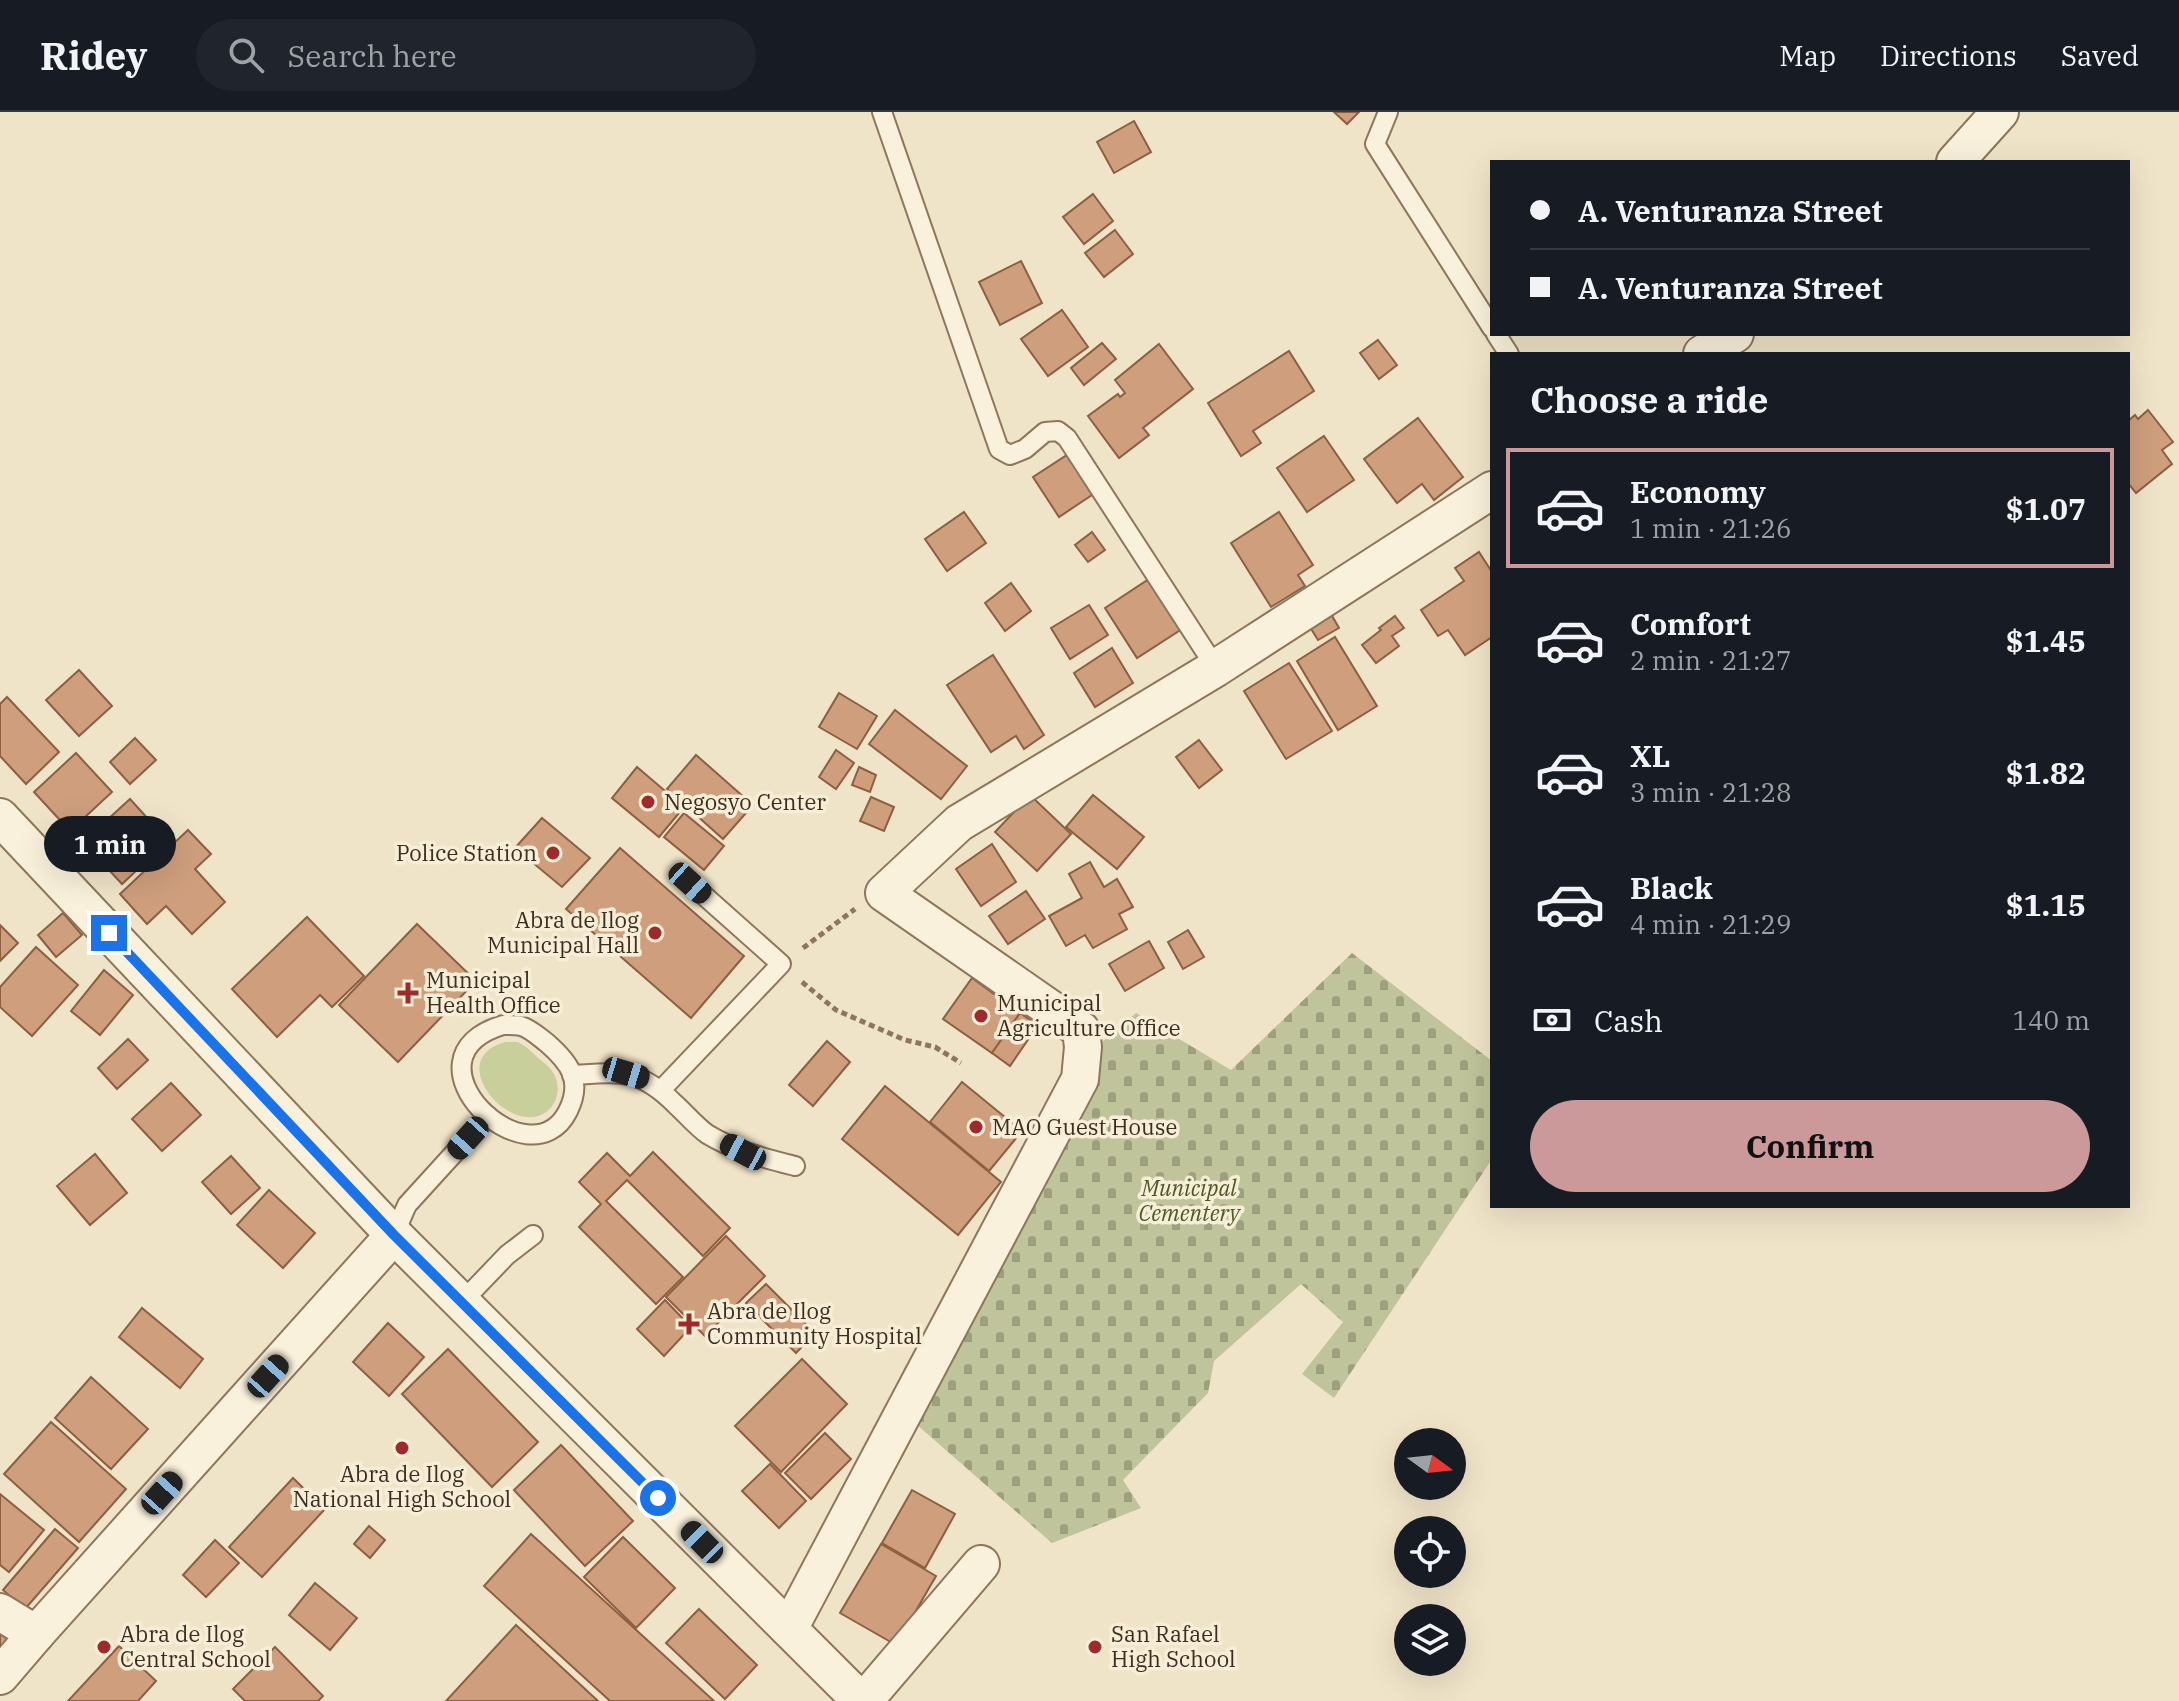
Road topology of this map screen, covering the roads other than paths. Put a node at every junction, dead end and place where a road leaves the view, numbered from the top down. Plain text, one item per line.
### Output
1 (882, 112) edge
2 (1388, 112) edge
3 (2000, 112) edge
4 (1957, 160) edge
5 (1490, 325) edge
6 (1732, 336) edge
7 (1705, 352) edge
8 (1490, 491) edge
9 (1216, 668) junction
10 (0, 817) edge
11 (690, 883) dead end
12 (572, 1075) junction
13 (661, 1090) junction
14 (488, 1116) junction
15 (795, 1166) dead end
16 (394, 1235) junction
17 (533, 1235) dead end
18 (462, 1302) junction
19 (981, 1564) dead end
20 (0, 1612) edge
21 (789, 1629) junction
22 (36, 1634) junction
23 (0, 1676) edge
24 (862, 1701) edge

1 - 9 lane
2 - 5 lane
3 - 4 street
6 - 7 street
8 - 9 street
9 - 21 street
10 - 16 street
11 - 13 lane
12 - 13 lane
12 - 14 lane
12 - 14 lane
13 - 15 lane
14 - 16 lane
16 - 18 street
16 - 22 street
17 - 18 lane
18 - 21 street
19 - 24 street
20 - 22 street
21 - 24 street
22 - 23 street

